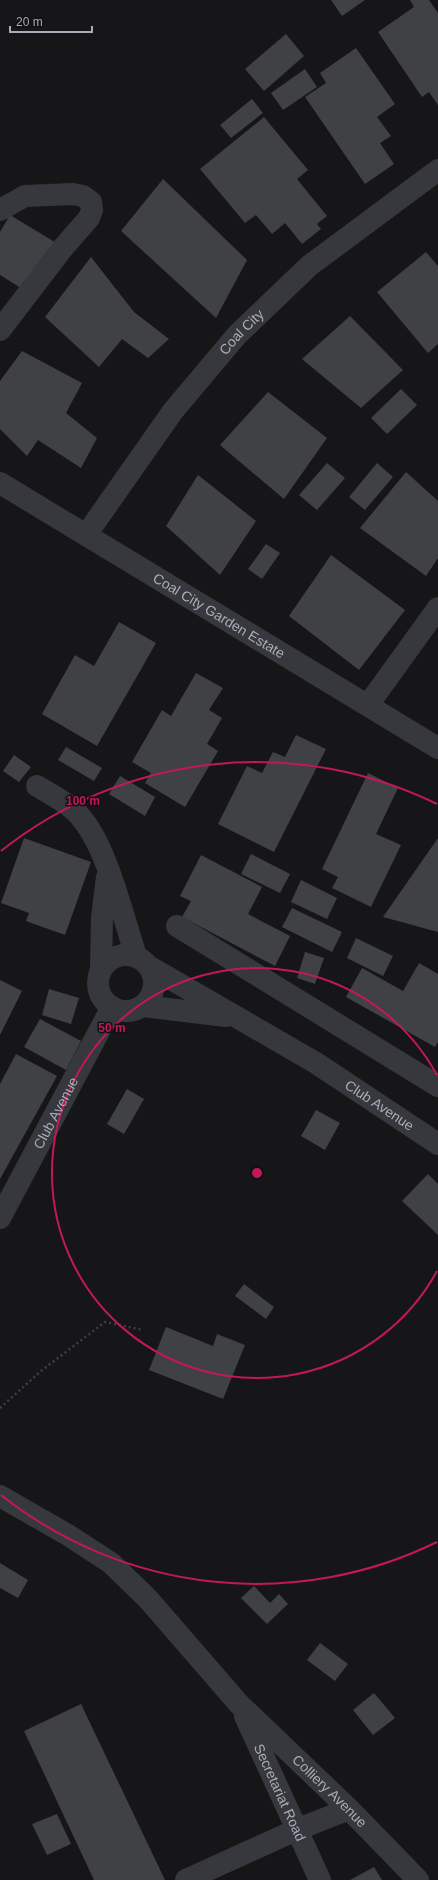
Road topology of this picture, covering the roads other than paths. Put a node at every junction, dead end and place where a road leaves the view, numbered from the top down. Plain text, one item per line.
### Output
1 (438, 170) edge
2 (0, 210) edge
3 (0, 330) edge
4 (0, 483) edge
5 (86, 535) junction
6 (438, 608) edge
7 (368, 705) junction
8 (438, 748) edge
9 (37, 786) dead end
10 (108, 872) junction
11 (177, 926) dead end
12 (143, 962) junction
13 (101, 968) junction
14 (143, 1006) junction
15 (112, 1007) junction
16 (237, 1018) junction
17 (438, 1086) edge
18 (438, 1144) edge
19 (0, 1218) edge
20 (0, 1496) edge
21 (239, 1704) junction
22 (349, 1809) junction
23 (296, 1830) junction
24 (186, 1880) edge
25 (320, 1880) edge
26 (418, 1880) edge

1 - 5 street, Coal City
2 - 3 street
4 - 5 street, Coal City Garden Estate
5 - 7 street, Coal City Garden Estate
6 - 7 street
7 - 8 street, Coal City Garden Estate
9 - 10 street
10 - 12 street
10 - 13 street
11 - 17 street
12 - 13 street
12 - 14 street
12 - 16 street, Club Avenue
13 - 15 street
14 - 15 street, Club Avenue
14 - 16 street, Club Avenue
15 - 19 street, Club Avenue
16 - 18 street, Club Avenue
20 - 21 street
21 - 22 street, Colliery Avenue
21 - 23 street, Secretariat Road
22 - 23 street
22 - 26 street, Colliery Avenue
23 - 24 street
23 - 25 street, Secretariat Road

